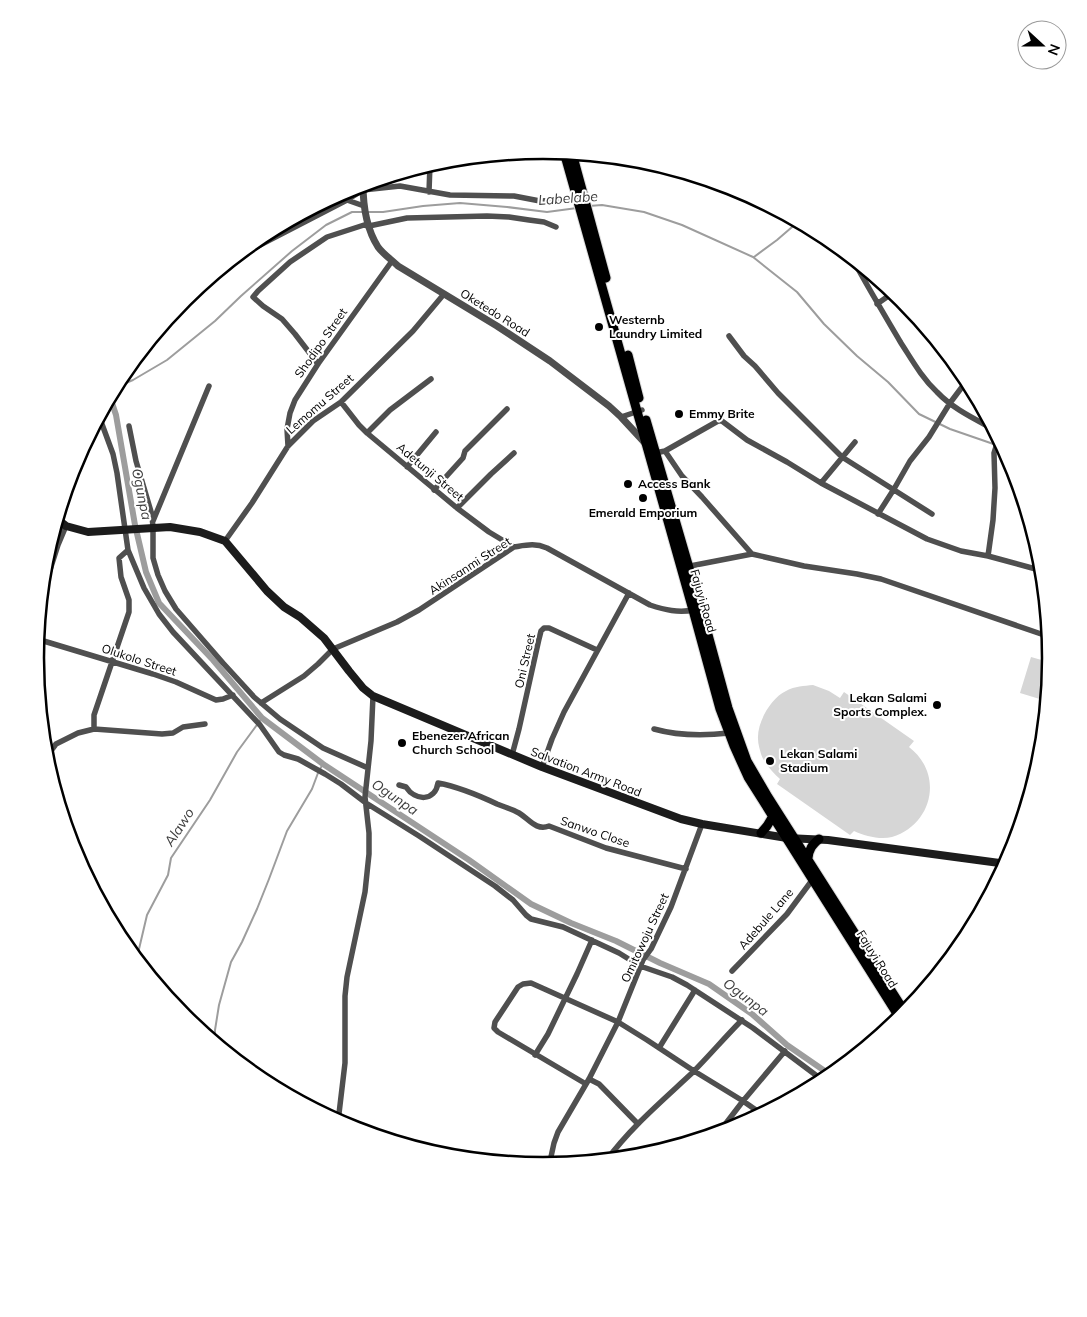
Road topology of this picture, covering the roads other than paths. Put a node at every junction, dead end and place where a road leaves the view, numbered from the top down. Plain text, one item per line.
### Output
1 (567, 160) edge
2 (573, 160) edge
3 (430, 172) edge
4 (379, 187) edge
5 (429, 192) junction
6 (363, 193) edge
7 (348, 199) edge
8 (581, 199) junction
9 (344, 202) junction
10 (364, 208) junction
11 (368, 225) junction
12 (556, 227) dead end
13 (276, 237) edge
14 (392, 261) junction
15 (859, 272) edge
16 (444, 294) junction
17 (888, 296) edge
18 (877, 304) junction
19 (729, 336) dead end
20 (318, 364) junction
21 (431, 379) dead end
22 (209, 386) dead end
23 (962, 387) edge
24 (341, 402) junction
25 (950, 403) junction
26 (507, 409) dead end
27 (640, 411) junction
28 (621, 417) junction
29 (984, 424) edge
30 (102, 425) edge
31 (129, 426) dead end
32 (436, 432) dead end
33 (367, 433) junction
34 (855, 442) dead end
35 (646, 444) junction
36 (288, 446) junction
37 (996, 447) edge
38 (665, 451) junction
39 (514, 453) dead end
40 (655, 453) junction
41 (842, 457) junction
42 (407, 467) junction
43 (821, 483) junction
44 (894, 489) junction
45 (434, 490) junction
46 (457, 508) junction
47 (878, 514) junction
48 (932, 514) dead end
49 (63, 523) edge
50 (66, 526) junction
51 (151, 526) junction
52 (127, 530) junction
53 (225, 541) junction
54 (514, 547) junction
55 (128, 550) junction
56 (752, 554) junction
57 (988, 556) junction
58 (53, 559) edge
59 (685, 567) junction
60 (1035, 569) edge
61 (629, 593) junction
62 (697, 609) junction
63 (1042, 634) edge
64 (45, 641) edge
65 (333, 649) junction
66 (597, 650) junction
67 (112, 662) junction
68 (233, 696) junction
69 (373, 696) junction
70 (261, 703) junction
71 (205, 724) dead end
72 (94, 729) junction
73 (654, 729) dead end
74 (729, 733) junction
75 (52, 749) edge
76 (512, 754) junction
77 (542, 767) junction
78 (368, 768) junction
79 (399, 785) dead end
80 (365, 800) junction
81 (774, 816) junction
82 (702, 824) junction
83 (761, 833) junction
84 (791, 838) junction
85 (819, 839) junction
86 (808, 858) junction
87 (999, 863) edge
88 (686, 869) junction
89 (813, 879) junction
90 (592, 940) junction
91 (641, 963) junction
92 (732, 971) dead end
93 (695, 990) junction
94 (565, 998) junction
95 (902, 1007) edge
96 (896, 1013) edge
97 (742, 1020) junction
98 (618, 1022) junction
99 (659, 1048) junction
100 (785, 1051) junction
101 (535, 1055) junction
102 (694, 1071) junction
103 (817, 1076) edge
104 (587, 1081) junction
105 (743, 1101) junction
106 (757, 1111) edge
107 (339, 1114) edge
108 (638, 1124) junction
109 (726, 1124) edge
110 (610, 1154) edge
111 (551, 1158) edge

1 - 8 highway, Fajuyi Road
2 - 8 highway, Fajuyi Road
3 - 5 street
4 - 5 street
5 - 8 street
6 - 10 street, Oketedo Road
7 - 9 street
8 - 27 highway, Fajuyi Road
9 - 10 street
9 - 13 street
10 - 11 street, Oketedo Road
11 - 12 street
11 - 14 street, Oketedo Road
11 - 20 street
14 - 16 street, Oketedo Road
14 - 20 street, Shodipo Street
15 - 18 street
16 - 24 street, Lemomu Street
16 - 28 street, Oketedo Road
17 - 18 street
18 - 25 street
19 - 41 street
20 - 36 street, Shodipo Street
21 - 33 street
22 - 51 street
23 - 25 street
24 - 33 street, Adetunji Street
24 - 36 street, Lemomu Street
25 - 29 street
25 - 44 street
26 - 45 street
27 - 28 street
27 - 35 highway, Fajuyi Road
27 - 40 highway, Fajuyi Road
28 - 35 street, Oketedo Road
30 - 52 street
31 - 51 street
32 - 42 street
33 - 42 street, Adetunji Street
34 - 41 street
35 - 59 highway, Fajuyi Road
36 - 53 street, Lemomu Street
37 - 57 street
38 - 40 street
38 - 43 street
38 - 56 street
39 - 46 street
40 - 59 highway, Fajuyi Road
41 - 43 street
41 - 44 street
42 - 45 street, Adetunji Street
43 - 47 street
44 - 47 street
44 - 48 street
45 - 46 street, Adetunji Street
46 - 54 street, Adetunji Street
47 - 57 street
49 - 50 main road
50 - 52 main road
50 - 58 street
51 - 52 main road
51 - 53 main road
51 - 70 street
52 - 55 street
53 - 65 main road, Salvation Army Road
54 - 61 street, Akinsanmi Street
54 - 65 street, Akinsanmi Street
55 - 67 street
55 - 68 street
56 - 59 street
56 - 63 street
57 - 60 street
59 - 62 highway, Fajuyi Road
61 - 62 street, Akinsanmi Street
61 - 66 street
62 - 74 highway, Fajuyi Road
62 - 84 highway, Fajuyi Road
64 - 67 street, Olukolo Street
65 - 69 main road, Salvation Army Road
65 - 70 street
66 - 76 street, Oni Street
66 - 77 street
67 - 68 street, Olukolo Street
67 - 72 street
68 - 80 street
69 - 76 main road, Salvation Army Road
69 - 78 street
70 - 78 street
71 - 72 street
72 - 75 street
73 - 74 street
74 - 81 highway, Fajuyi Road
76 - 77 main road, Salvation Army Road
77 - 82 main road, Salvation Army Road
78 - 80 street
79 - 88 street, Sanwo Close
80 - 90 street
80 - 107 street
81 - 83 highway
81 - 84 highway, Fajuyi Road
82 - 83 main road, Salvation Army Road
82 - 88 street, Omitowoju Street
83 - 84 main road, Salvation Army Road
84 - 85 main road, Salvation Army Road
84 - 86 highway, Fajuyi Road
84 - 89 highway, Fajuyi Road
85 - 86 highway
85 - 87 main road, Salvation Army Road
86 - 95 highway, Fajuyi Road
88 - 91 street, Omitowoju Street
89 - 92 street, Adebule Lane
89 - 96 highway, Fajuyi Road
90 - 91 street
90 - 94 street
91 - 93 street
91 - 98 street, Omitowoju Street
93 - 97 street
93 - 99 street
94 - 98 street
94 - 101 street
94 - 101 street
97 - 100 street
97 - 102 street
98 - 99 street
98 - 104 street, Omitowoju Street
99 - 102 street
100 - 103 street
100 - 105 street
101 - 104 street
102 - 105 street
102 - 108 street
104 - 108 street
104 - 111 street, Omitowoju Street
105 - 106 street
105 - 109 street
108 - 110 street

